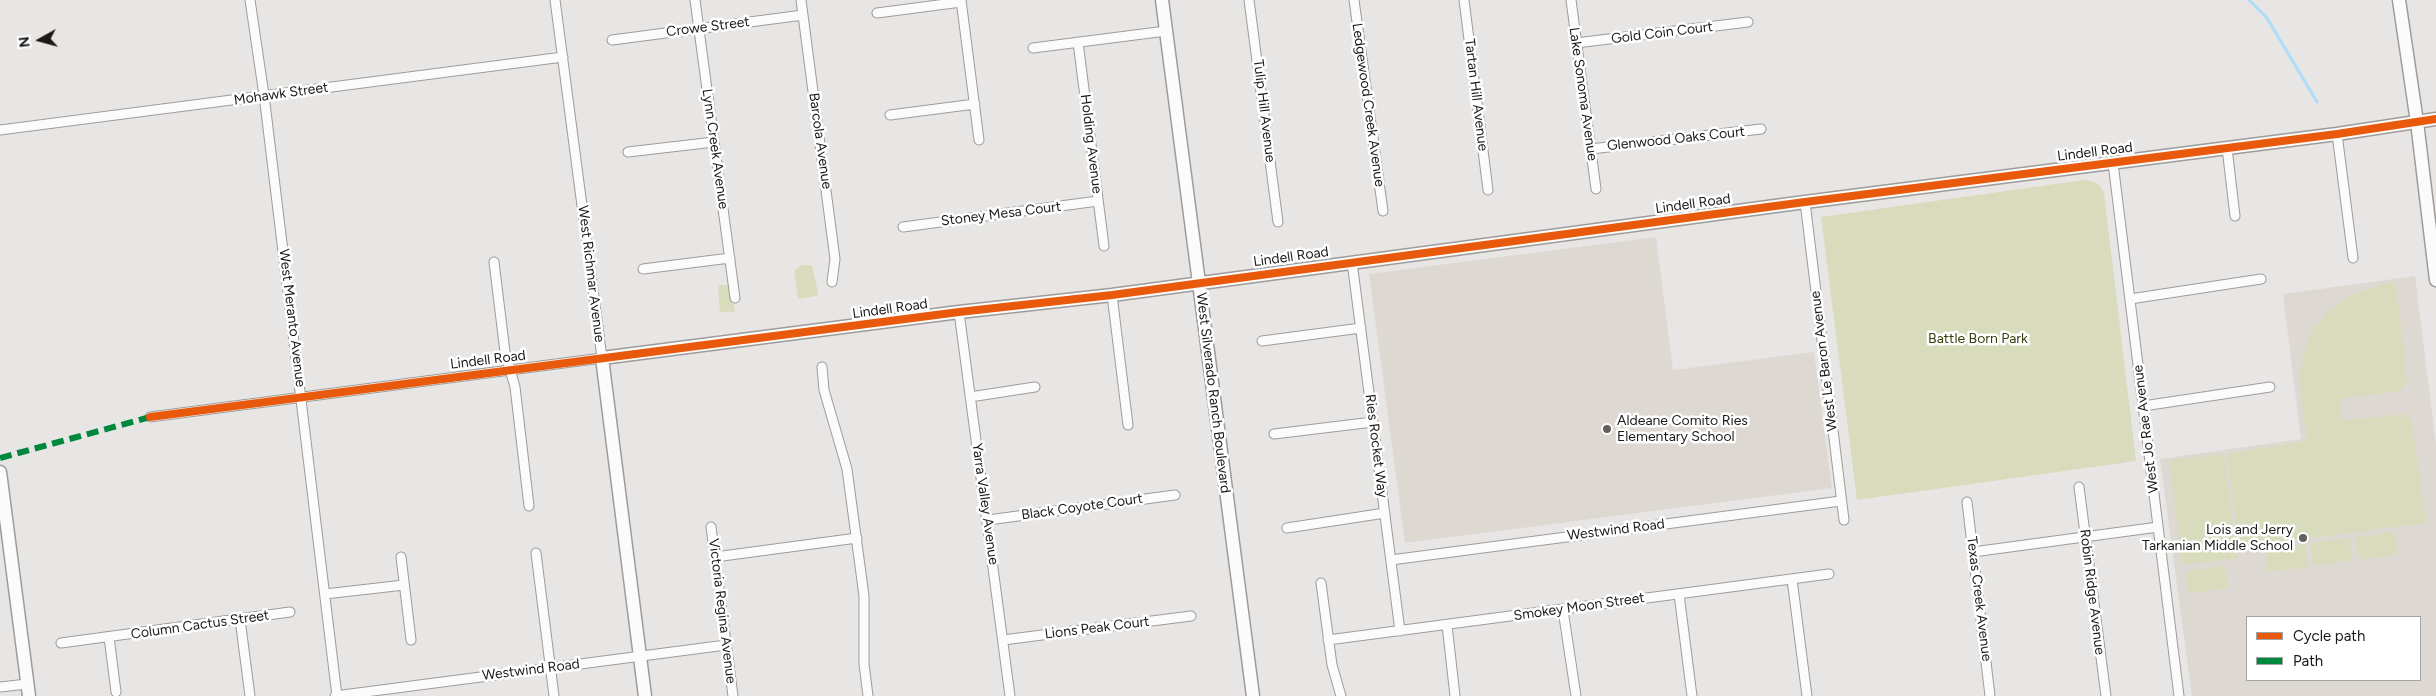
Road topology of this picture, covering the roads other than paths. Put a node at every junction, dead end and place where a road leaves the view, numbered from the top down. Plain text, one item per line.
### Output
1 (250, 0) edge
2 (555, 0) edge
3 (695, 0) edge
4 (801, 0) edge
5 (1162, 0) edge
6 (1249, 0) edge
7 (1354, 0) edge
8 (1464, 0) edge
9 (1570, 0) edge
10 (2399, 0) edge
11 (961, 1) edge
12 (877, 13) dead end
13 (803, 15) junction
14 (1748, 22) dead end
15 (699, 28) junction
16 (1166, 31) junction
17 (612, 40) dead end
18 (1078, 42) junction
19 (1576, 44) junction
20 (1033, 48) dead end
21 (563, 57) junction
22 (264, 95) junction
23 (975, 104) junction
24 (890, 115) dead end
25 (2436, 119) edge
26 (2417, 122) junction
27 (0, 130) edge
28 (1761, 130) dead end
29 (2337, 134) junction
30 (979, 140) dead end
31 (714, 142) junction
32 (2227, 148) junction
33 (1591, 149) junction
34 (628, 152) dead end
35 (2113, 163) junction
36 (1596, 188) dead end
37 (1488, 190) dead end
38 (1098, 201) junction
39 (1805, 202) junction
40 (1383, 210) dead end
41 (2235, 216) dead end
42 (1278, 222) dead end
43 (903, 226) dead end
44 (1104, 246) dead end
45 (730, 258) junction
46 (2353, 258) dead end
47 (494, 262) dead end
48 (1352, 262) junction
49 (642, 269) dead end
50 (2261, 279) dead end
51 (2436, 280) edge
52 (832, 282) dead end
53 (1198, 282) junction
54 (1112, 295) junction
55 (735, 298) dead end
56 (2130, 298) junction
57 (959, 312) junction
58 (1361, 328) junction
59 (1262, 341) dead end
60 (602, 358) junction
61 (822, 367) dead end
62 (510, 370) junction
63 (1035, 386) dead end
64 (2270, 387) dead end
65 (301, 396) junction
66 (970, 397) junction
67 (2143, 406) junction
68 (150, 417) dead end
69 (1373, 422) junction
70 (1128, 425) dead end
71 (1274, 434) dead end
72 (0, 472) edge
73 (2079, 488) dead end
74 (1175, 495) dead end
75 (1842, 501) junction
76 (1967, 502) dead end
77 (529, 506) dead end
78 (1385, 513) junction
79 (988, 520) junction
80 (1844, 520) dead end
81 (711, 527) dead end
82 (1287, 528) dead end
83 (2158, 528) junction
84 (2085, 536) junction
85 (857, 538) junction
86 (1973, 552) junction
87 (536, 553) dead end
88 (400, 557) dead end
89 (714, 557) junction
90 (1391, 560) junction
91 (1829, 574) dead end
92 (1792, 579) junction
93 (1321, 583) dead end
94 (404, 585) junction
95 (325, 594) junction
96 (1679, 594) junction
97 (1563, 610) junction
98 (290, 612) dead end
99 (1191, 616) dead end
100 (240, 619) junction
101 (1447, 625) junction
102 (1400, 631) junction
103 (109, 637) junction
104 (411, 640) dead end
105 (1003, 640) junction
106 (1328, 640) junction
107 (61, 643) dead end
108 (726, 645) junction
109 (639, 656) junction
110 (550, 668) junction
111 (0, 687) edge
112 (28, 690) edge
113 (116, 692) dead end
114 (250, 696) edge
115 (336, 696) edge
116 (554, 696) edge
117 (644, 696) edge
118 (732, 696) edge
119 (868, 696) edge
120 (1010, 696) edge
121 (1253, 696) edge
122 (1341, 696) edge
123 (1455, 696) edge
124 (1576, 696) edge
125 (1692, 696) edge
126 (1807, 696) edge
127 (1990, 696) edge
128 (2106, 696) edge
129 (2179, 696) edge

1 - 22 street, West Meranto Avenue
2 - 21 street, West Richmar Avenue
3 - 15 street, Lynn Creek Avenue
4 - 13 street, Barcola Avenue
5 - 16 street, West Silverado Ranch Boulevard
6 - 42 street, Tulip Hill Avenue
7 - 40 street, Ledgewood Creek Avenue
8 - 37 street, Tartan Hill Avenue
9 - 19 street, Lake Sonoma Avenue
10 - 26 street
11 - 12 street
11 - 23 street
13 - 15 street, Crowe Street
13 - 52 street, Barcola Avenue
14 - 19 street, Gold Coin Court
15 - 17 street, Crowe Street
15 - 31 street, Lynn Creek Avenue
16 - 18 street
16 - 53 street, West Silverado Ranch Boulevard
18 - 20 street
18 - 38 street, Holding Avenue
19 - 33 street, Lake Sonoma Avenue
21 - 22 street, Mohawk Street
21 - 60 street, West Richmar Avenue
22 - 27 street, Mohawk Street
22 - 65 street, West Meranto Avenue
23 - 24 street
23 - 30 street
25 - 26 street, Lindell Road
26 - 29 street, Lindell Road
26 - 51 street
28 - 33 street, Glenwood Oaks Court
29 - 32 street, Lindell Road
29 - 46 street
31 - 34 street
31 - 45 street, Lynn Creek Avenue
32 - 35 street, Lindell Road
32 - 41 street
33 - 36 street, Lake Sonoma Avenue
35 - 39 street, Lindell Road
35 - 56 street, West Jo Rae Avenue
38 - 43 street, Stoney Mesa Court
38 - 44 street, Holding Avenue
39 - 48 street, Lindell Road
39 - 75 street, West Le Baron Avenue
45 - 49 street
45 - 55 street, Lynn Creek Avenue
47 - 62 street
48 - 53 street, Lindell Road
48 - 58 street, Ries Rocket Way
50 - 56 street
53 - 54 street, Lindell Road
53 - 121 street, West Silverado Ranch Boulevard
54 - 57 street, Lindell Road
54 - 70 street
56 - 67 street, West Jo Rae Avenue
57 - 60 street, Lindell Road
57 - 66 street, Yarra Valley Avenue
58 - 59 street
58 - 69 street, Ries Rocket Way
60 - 62 street, Lindell Road
60 - 109 street, West Richmar Avenue
61 - 85 street
62 - 65 street, Lindell Road
62 - 77 street
63 - 66 street
64 - 67 street
65 - 68 street, Lindell Road
65 - 95 street, West Meranto Avenue
66 - 79 street, Yarra Valley Avenue
67 - 83 street, West Jo Rae Avenue
69 - 71 street
69 - 78 street, Ries Rocket Way
72 - 112 street
73 - 84 street, Robin Ridge Avenue
74 - 79 street, Black Coyote Court
75 - 80 street, West Le Baron Avenue
75 - 90 street, Westwind Road
76 - 86 street, Texas Creek Avenue
78 - 82 street
78 - 90 street, Ries Rocket Way
79 - 105 street, Yarra Valley Avenue
81 - 89 street, Victoria Regina Avenue
83 - 84 street
83 - 129 street, West Jo Rae Avenue
84 - 86 street
84 - 128 street, Robin Ridge Avenue
85 - 89 street
85 - 119 street
86 - 127 street, Texas Creek Avenue
87 - 110 street
88 - 94 street
89 - 108 street, Victoria Regina Avenue
90 - 102 street, Ries Rocket Way
91 - 92 street, Smokey Moon Street
92 - 96 street, Smokey Moon Street
92 - 126 street
93 - 106 street
94 - 95 street
94 - 104 street
95 - 115 street, West Meranto Avenue
96 - 97 street, Smokey Moon Street
96 - 125 street
97 - 101 street, Smokey Moon Street
97 - 124 street
98 - 100 street, Column Cactus Street
99 - 105 street, Lions Peak Court
100 - 103 street, Column Cactus Street
100 - 114 street
101 - 102 street, Smokey Moon Street
101 - 123 street
102 - 106 street, Smokey Moon Street
103 - 107 street, Column Cactus Street
103 - 113 street
105 - 120 street, Yarra Valley Avenue
106 - 122 street
108 - 109 street, Westwind Road
108 - 118 street, Victoria Regina Avenue
109 - 110 street, Westwind Road
109 - 117 street, West Richmar Avenue
110 - 115 street, Westwind Road
110 - 116 street
111 - 112 street

